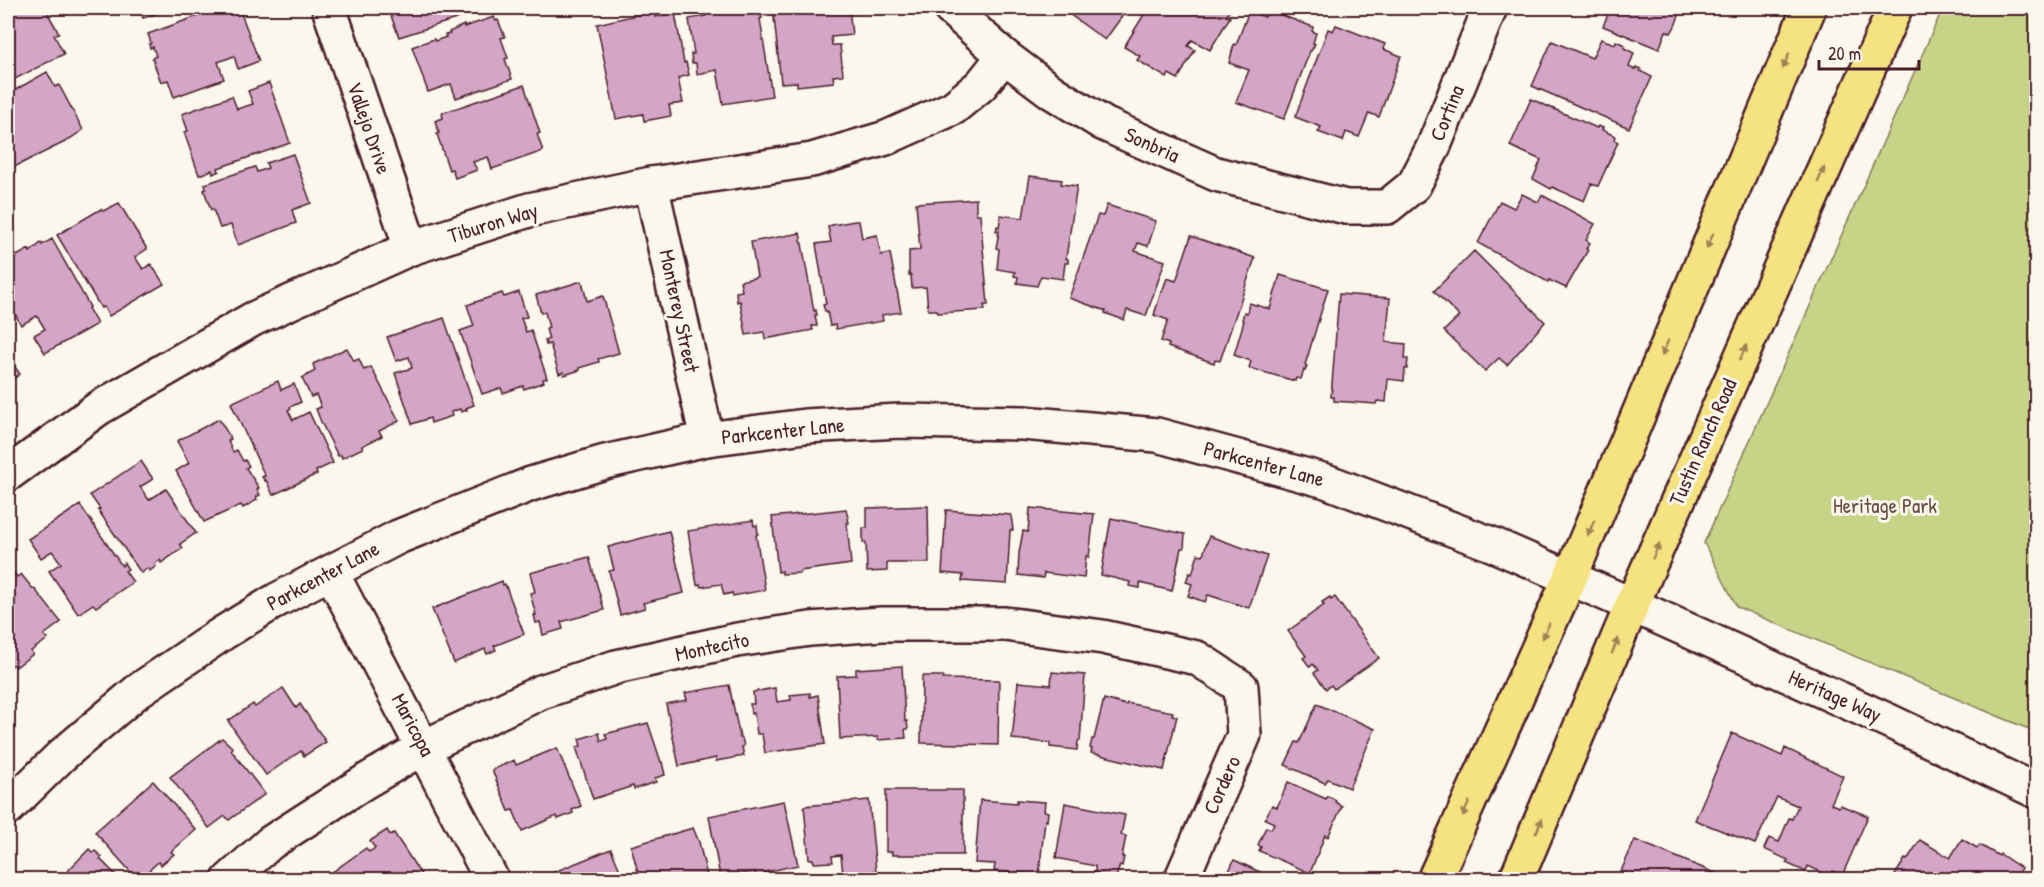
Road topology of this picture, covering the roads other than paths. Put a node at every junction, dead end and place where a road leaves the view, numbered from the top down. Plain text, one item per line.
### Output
1 (329, 8) edge
2 (950, 8) edge
3 (1490, 8) edge
4 (1809, 8) edge
5 (1895, 8) edge
6 (1004, 56) junction
7 (651, 184) junction
8 (1387, 207) joint
9 (411, 248) junction
10 (707, 439) junction
11 (8, 474) edge
12 (331, 572) junction
13 (1570, 578) junction
14 (1632, 604) junction
15 (1241, 687) joint
16 (424, 747) junction
17 (2037, 792) edge
18 (8, 808) edge
19 (228, 879) edge
20 (492, 879) edge
21 (1181, 879) edge
22 (1434, 879) edge
23 (1516, 879) edge

1 - 9 street, Vallejo Drive
2 - 6 street, Sonbria
3 - 8 street, Cortina
4 -> 13 main road
14 -> 5 main road, Tustin Ranch Road
6 - 7 street, Tiburon Way
6 - 8 street, Sonbria
7 - 9 street, Tiburon Way
7 - 10 street, Monterey Street
9 - 11 street, Tiburon Way
10 - 12 street, Parkcenter Lane
10 - 13 street, Parkcenter Lane
12 - 16 street, Maricopa
12 - 18 street, Parkcenter Lane
13 - 14 street, Parkcenter Lane
13 -> 22 main road
14 - 17 street, Heritage Way
23 -> 14 main road, Tustin Ranch Road
15 - 16 street, Montecito
15 - 21 street, Cordero
16 - 19 street, Montecito
16 - 20 street, Maricopa

